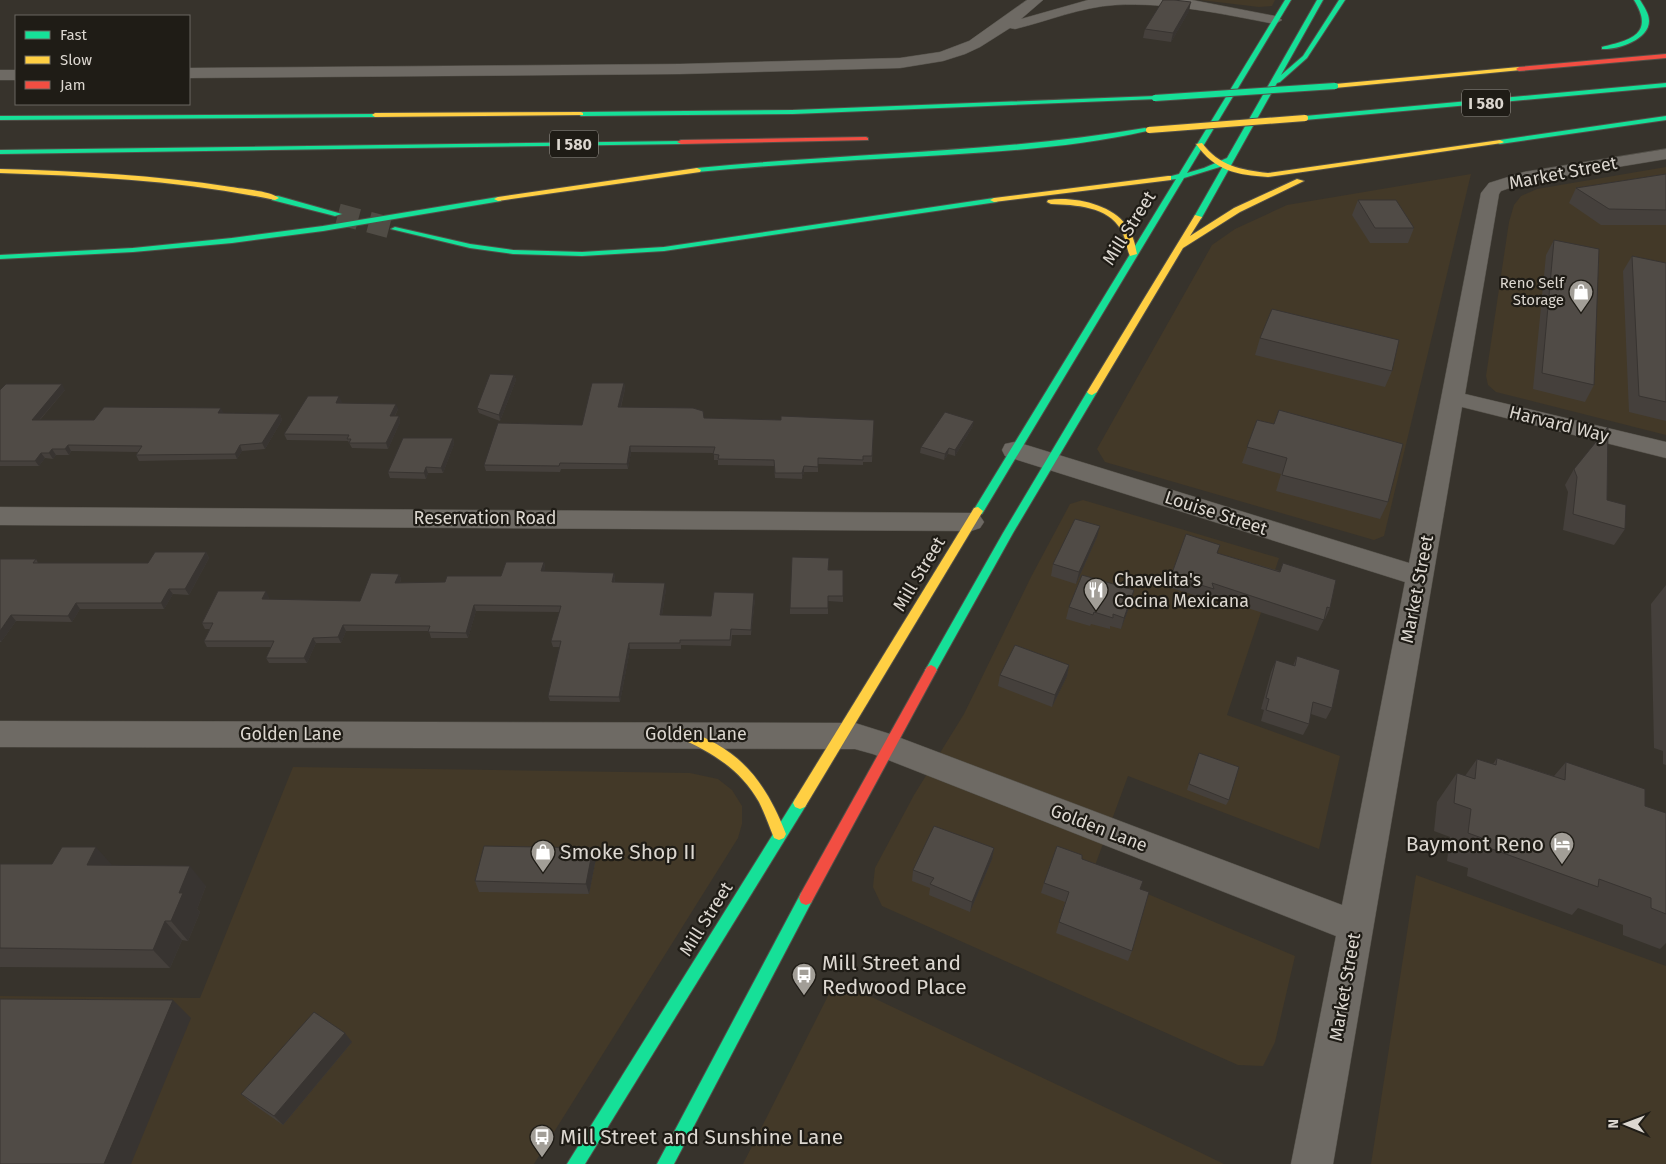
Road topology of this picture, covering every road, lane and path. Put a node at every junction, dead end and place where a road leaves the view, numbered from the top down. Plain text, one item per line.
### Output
1 (1036, 0) edge
2 (1095, 0) edge
3 (1131, 0) edge
4 (1288, 0) edge
5 (1320, 0) edge
6 (1342, 0) edge
7 (1637, 0) edge
8 (1275, 20) junction
9 (984, 40) junction
10 (1588, 50) dead end
11 (1569, 53) dead end
12 (1666, 56) edge
13 (190, 73) edge
14 (0, 75) edge
15 (15, 75) edge
16 (1417, 80) junction
17 (1278, 81) junction
18 (1666, 85) edge
19 (103, 105) dead end
20 (170, 116) junction
21 (0, 118) edge
22 (1666, 118) edge
23 (1147, 130) junction
24 (1004, 136) dead end
25 (876, 139) dead end
26 (1200, 144) junction
27 (0, 152) edge
28 (1666, 154) edge
29 (1374, 161) junction
30 (1226, 164) junction
31 (0, 171) edge
32 (1180, 177) junction
33 (994, 202) junction
34 (338, 214) tunnel mouth
35 (395, 229) tunnel mouth
36 (1179, 247) junction
37 (1133, 254) junction
38 (0, 257) edge
39 (1452, 398) junction
40 (1014, 450) junction
41 (1666, 450) edge
42 (1050, 461) junction
43 (0, 516) edge
44 (971, 522) junction
45 (1419, 576) junction
46 (0, 734) edge
47 (683, 734) junction
48 (842, 734) junction
49 (890, 747) junction
50 (779, 834) junction
51 (1356, 927) junction
52 (575, 1164) edge
53 (665, 1164) edge
54 (1312, 1164) edge

1 - 9 street
2 - 3 street
3 - 8 street
3 - 9 street
4 - 8 main road, Mill Street
5 - 17 main road
6 - 17 main road
7 - 10 main road
8 - 26 main road, Mill Street
9 - 13 street
11 - 16 main road
12 - 16 main road, I 580
14 - 15 street
16 - 20 main road, I 580, bridge
17 - 30 main road
18 - 23 main road, I 580, bridge
19 - 20 main road
20 - 21 main road, I 580
22 - 29 main road
23 - 24 main road, I 580
23 - 38 main road
25 - 27 main road, I 580
26 - 30 main road
26 - 32 main road, Mill Street
28 - 39 street, Market Street
29 - 30 main road
29 - 36 main road
30 - 32 main road
30 - 36 main road
31 - 34 main road
32 - 33 main road
32 - 37 main road, Mill Street
33 - 35 main road
33 - 37 main road
36 - 42 main road
37 - 40 main road, Mill Street
39 - 41 street, Harvard Way
39 - 45 street, Market Street
40 - 42 street, Louise Street
40 - 44 main road, Mill Street
42 - 45 street, Louise Street
42 - 49 main road
43 - 44 street, Reservation Road
44 - 48 main road, Mill Street
45 - 51 street, Market Street
46 - 47 street, Golden Lane
47 - 48 street, Golden Lane
47 - 50 main road
48 - 49 street, Golden Lane
48 - 50 main road, Mill Street
49 - 51 street, Golden Lane
49 - 53 main road
50 - 52 main road, Mill Street
51 - 54 street, Market Street

